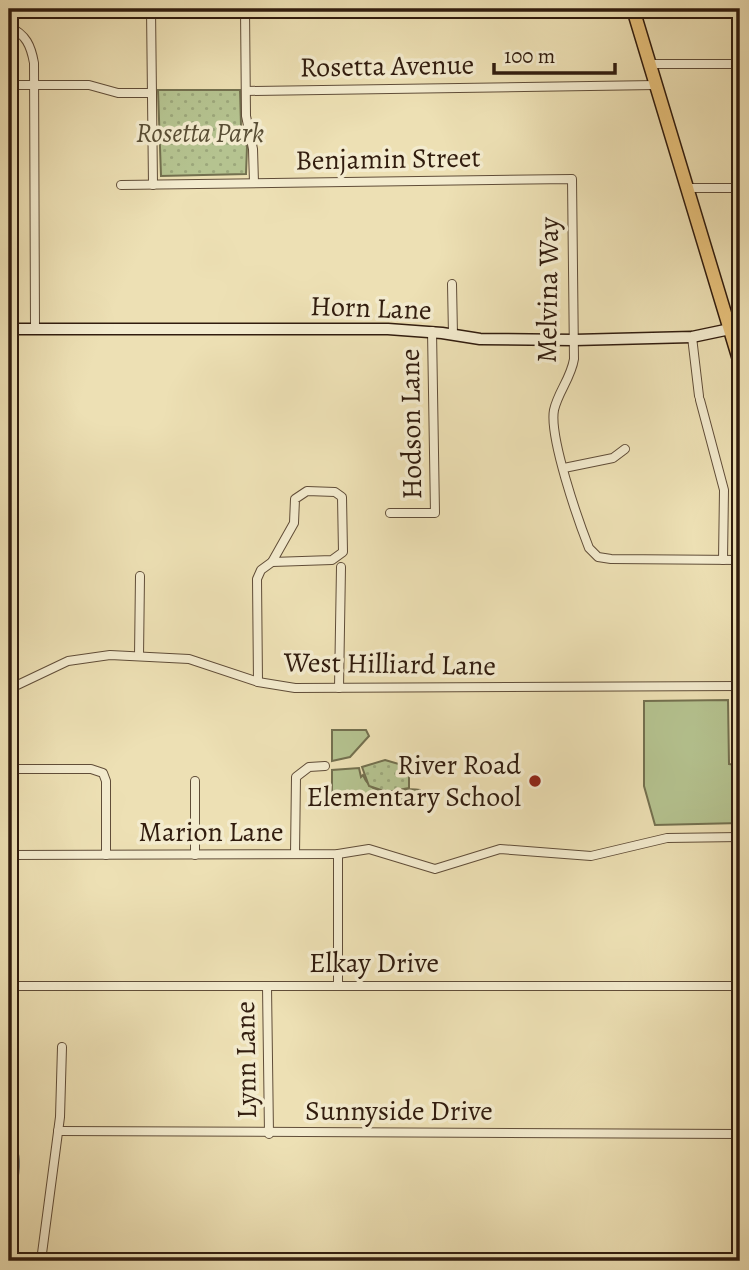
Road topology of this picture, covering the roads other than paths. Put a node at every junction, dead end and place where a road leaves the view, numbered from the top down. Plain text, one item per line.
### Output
1 (101, 9) edge
2 (245, 9) edge
3 (633, 9) edge
4 (151, 10) edge
5 (9, 27) edge
6 (649, 64) junction
7 (740, 64) edge
8 (9, 85) edge
9 (34, 85) junction
10 (656, 85) junction
11 (246, 91) junction
12 (152, 93) junction
13 (572, 179) joint
14 (254, 183) junction
15 (121, 185) dead end
16 (153, 185) junction
17 (687, 188) junction
18 (740, 188) edge
19 (452, 284) dead end
20 (735, 328) edge
21 (9, 329) edge
22 (35, 329) junction
23 (432, 331) junction
24 (453, 335) junction
25 (692, 337) junction
26 (574, 340) junction
27 (740, 363) edge
28 (625, 449) dead end
29 (564, 468) junction
30 (390, 513) dead end
31 (723, 560) junction
32 (740, 560) edge
33 (272, 562) junction
34 (341, 567) dead end
35 (140, 576) dead end
36 (139, 656) junction
37 (258, 682) junction
38 (740, 686) edge
39 (340, 688) junction
40 (9, 689) edge
41 (325, 766) dead end
42 (9, 769) edge
43 (195, 781) dead end
44 (740, 837) edge
45 (338, 853) junction
46 (295, 854) junction
47 (9, 855) edge
48 (106, 855) junction
49 (195, 855) junction
50 (9, 986) edge
51 (268, 986) junction
52 (338, 986) junction
53 (740, 986) edge
54 (62, 1047) dead end
55 (58, 1131) junction
56 (269, 1134) junction
57 (740, 1134) edge
58 (41, 1261) edge

1 - 4 street
2 - 11 street
3 - 6 main road
4 - 12 street
5 - 9 street
6 - 7 street
6 - 10 main road
8 - 9 street
9 - 12 street
9 - 22 street
10 - 11 street, Rosetta Avenue
10 - 17 main road
11 - 14 street
12 - 16 street
13 - 14 street, Benjamin Street
13 - 26 street, Melvina Way
14 - 16 street, Benjamin Street
15 - 16 street, Benjamin Street
17 - 18 street
17 - 20 main road
19 - 24 street
20 - 25 street, Horn Lane
20 - 27 main road
21 - 22 street, Horn Lane
22 - 23 street, Horn Lane
23 - 24 street, Horn Lane
23 - 30 street, Hodson Lane
24 - 26 street, Horn Lane
25 - 26 street, Horn Lane
25 - 31 street
26 - 29 street, Melvina Way
28 - 29 street
29 - 31 street, Melvina Way
31 - 32 street
33 - 33 street
33 - 37 street
34 - 39 street
35 - 36 street
36 - 37 street, West Hilliard Lane
36 - 40 street, West Hilliard Lane
37 - 39 street, West Hilliard Lane
38 - 39 street, West Hilliard Lane
41 - 46 street
42 - 48 street
43 - 49 street
44 - 45 street, Marion Lane
45 - 46 street, Marion Lane
45 - 52 street
46 - 49 street, Marion Lane
47 - 48 street, Marion Lane
48 - 49 street, Marion Lane
50 - 51 street, Elkay Drive
51 - 52 street, Elkay Drive
51 - 56 street, Lynn Lane
52 - 53 street, Elkay Drive
54 - 55 street
55 - 56 street, Sunnyside Drive
55 - 58 street
56 - 57 street, Sunnyside Drive

